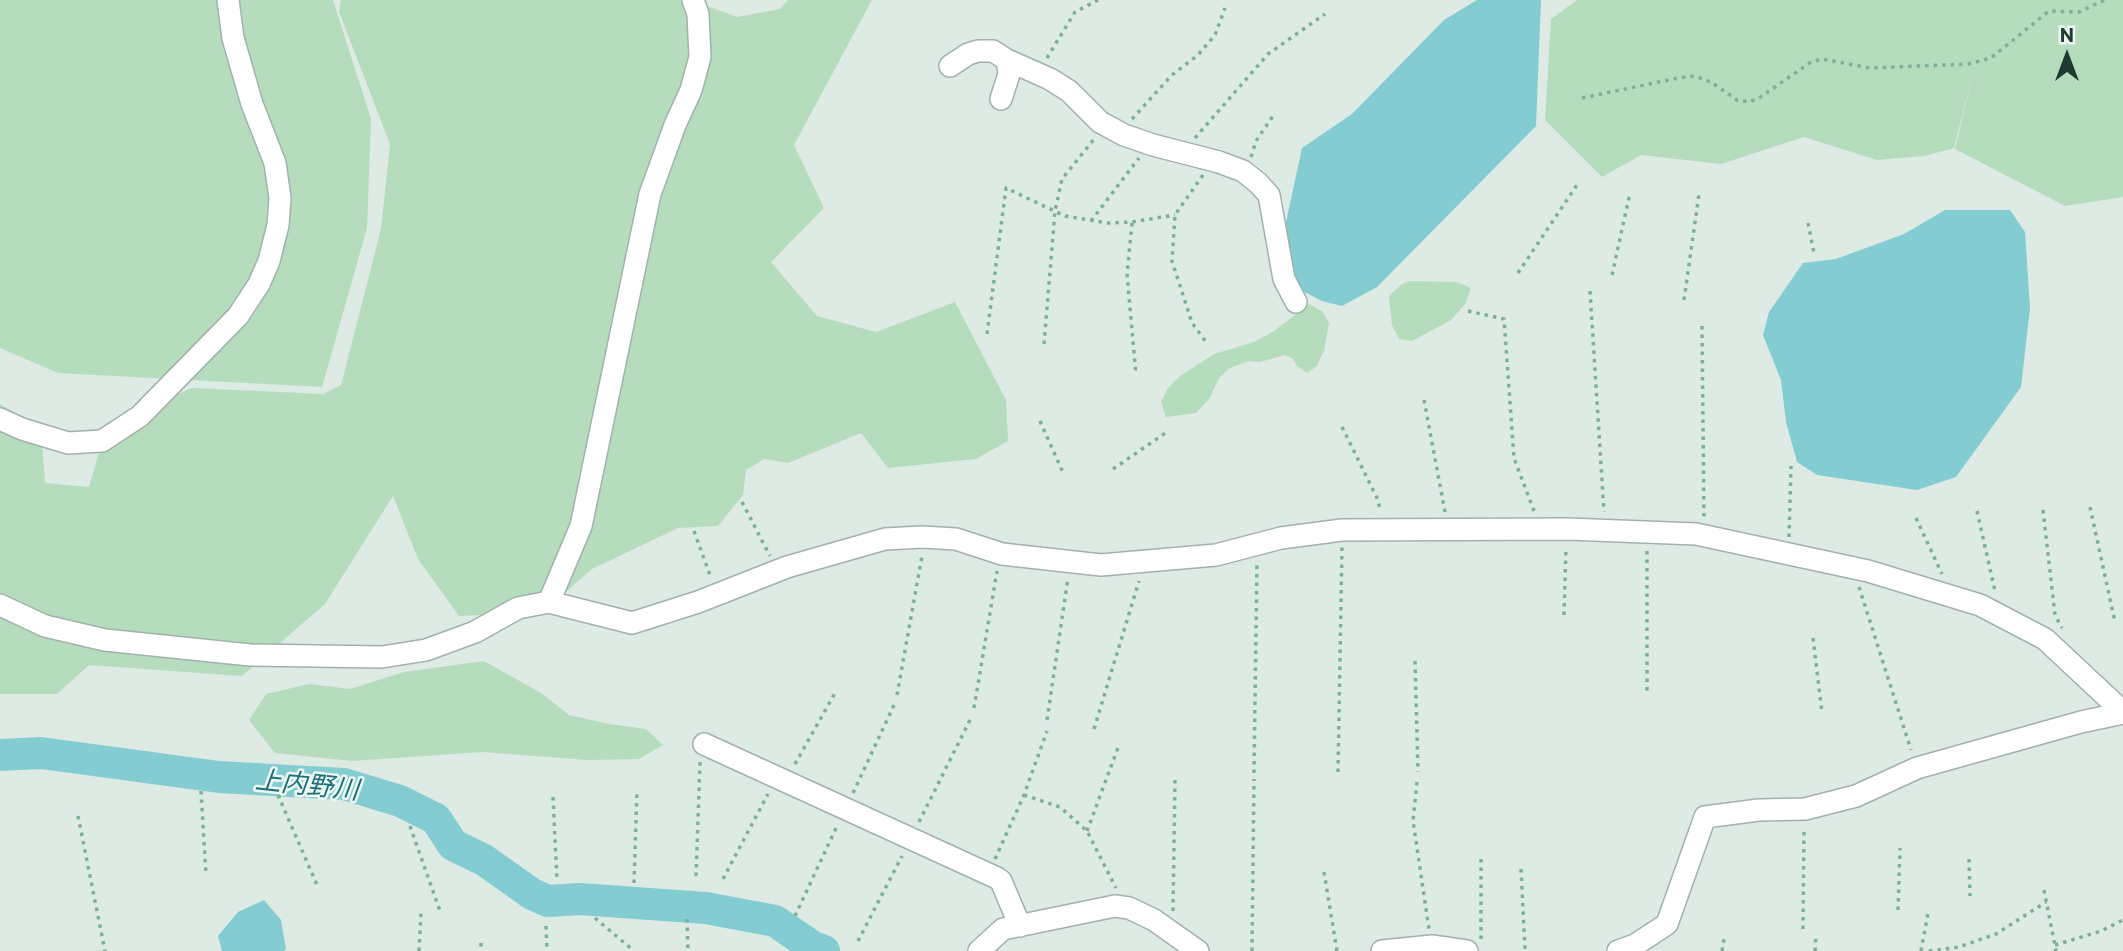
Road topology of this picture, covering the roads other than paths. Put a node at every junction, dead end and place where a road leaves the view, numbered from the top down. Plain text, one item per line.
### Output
1 (228, 0) edge
2 (693, 0) edge
3 (1007, 60) junction
4 (950, 66) dead end
5 (1001, 99) dead end
6 (1296, 302) dead end
7 (0, 419) edge
8 (549, 602) junction
9 (0, 605) edge
10 (2123, 712) edge
11 (702, 750) road end
12 (1020, 926) junction
13 (1474, 946) edge
14 (979, 951) edge
15 (1198, 951) edge
16 (1382, 951) edge
17 (1618, 951) edge

1 - 7 street
2 - 8 street
3 - 4 street
3 - 5 street
3 - 6 street
8 - 9 street
8 - 10 street
10 - 17 street
11 - 12 street
12 - 14 street
12 - 15 street
13 - 16 street

